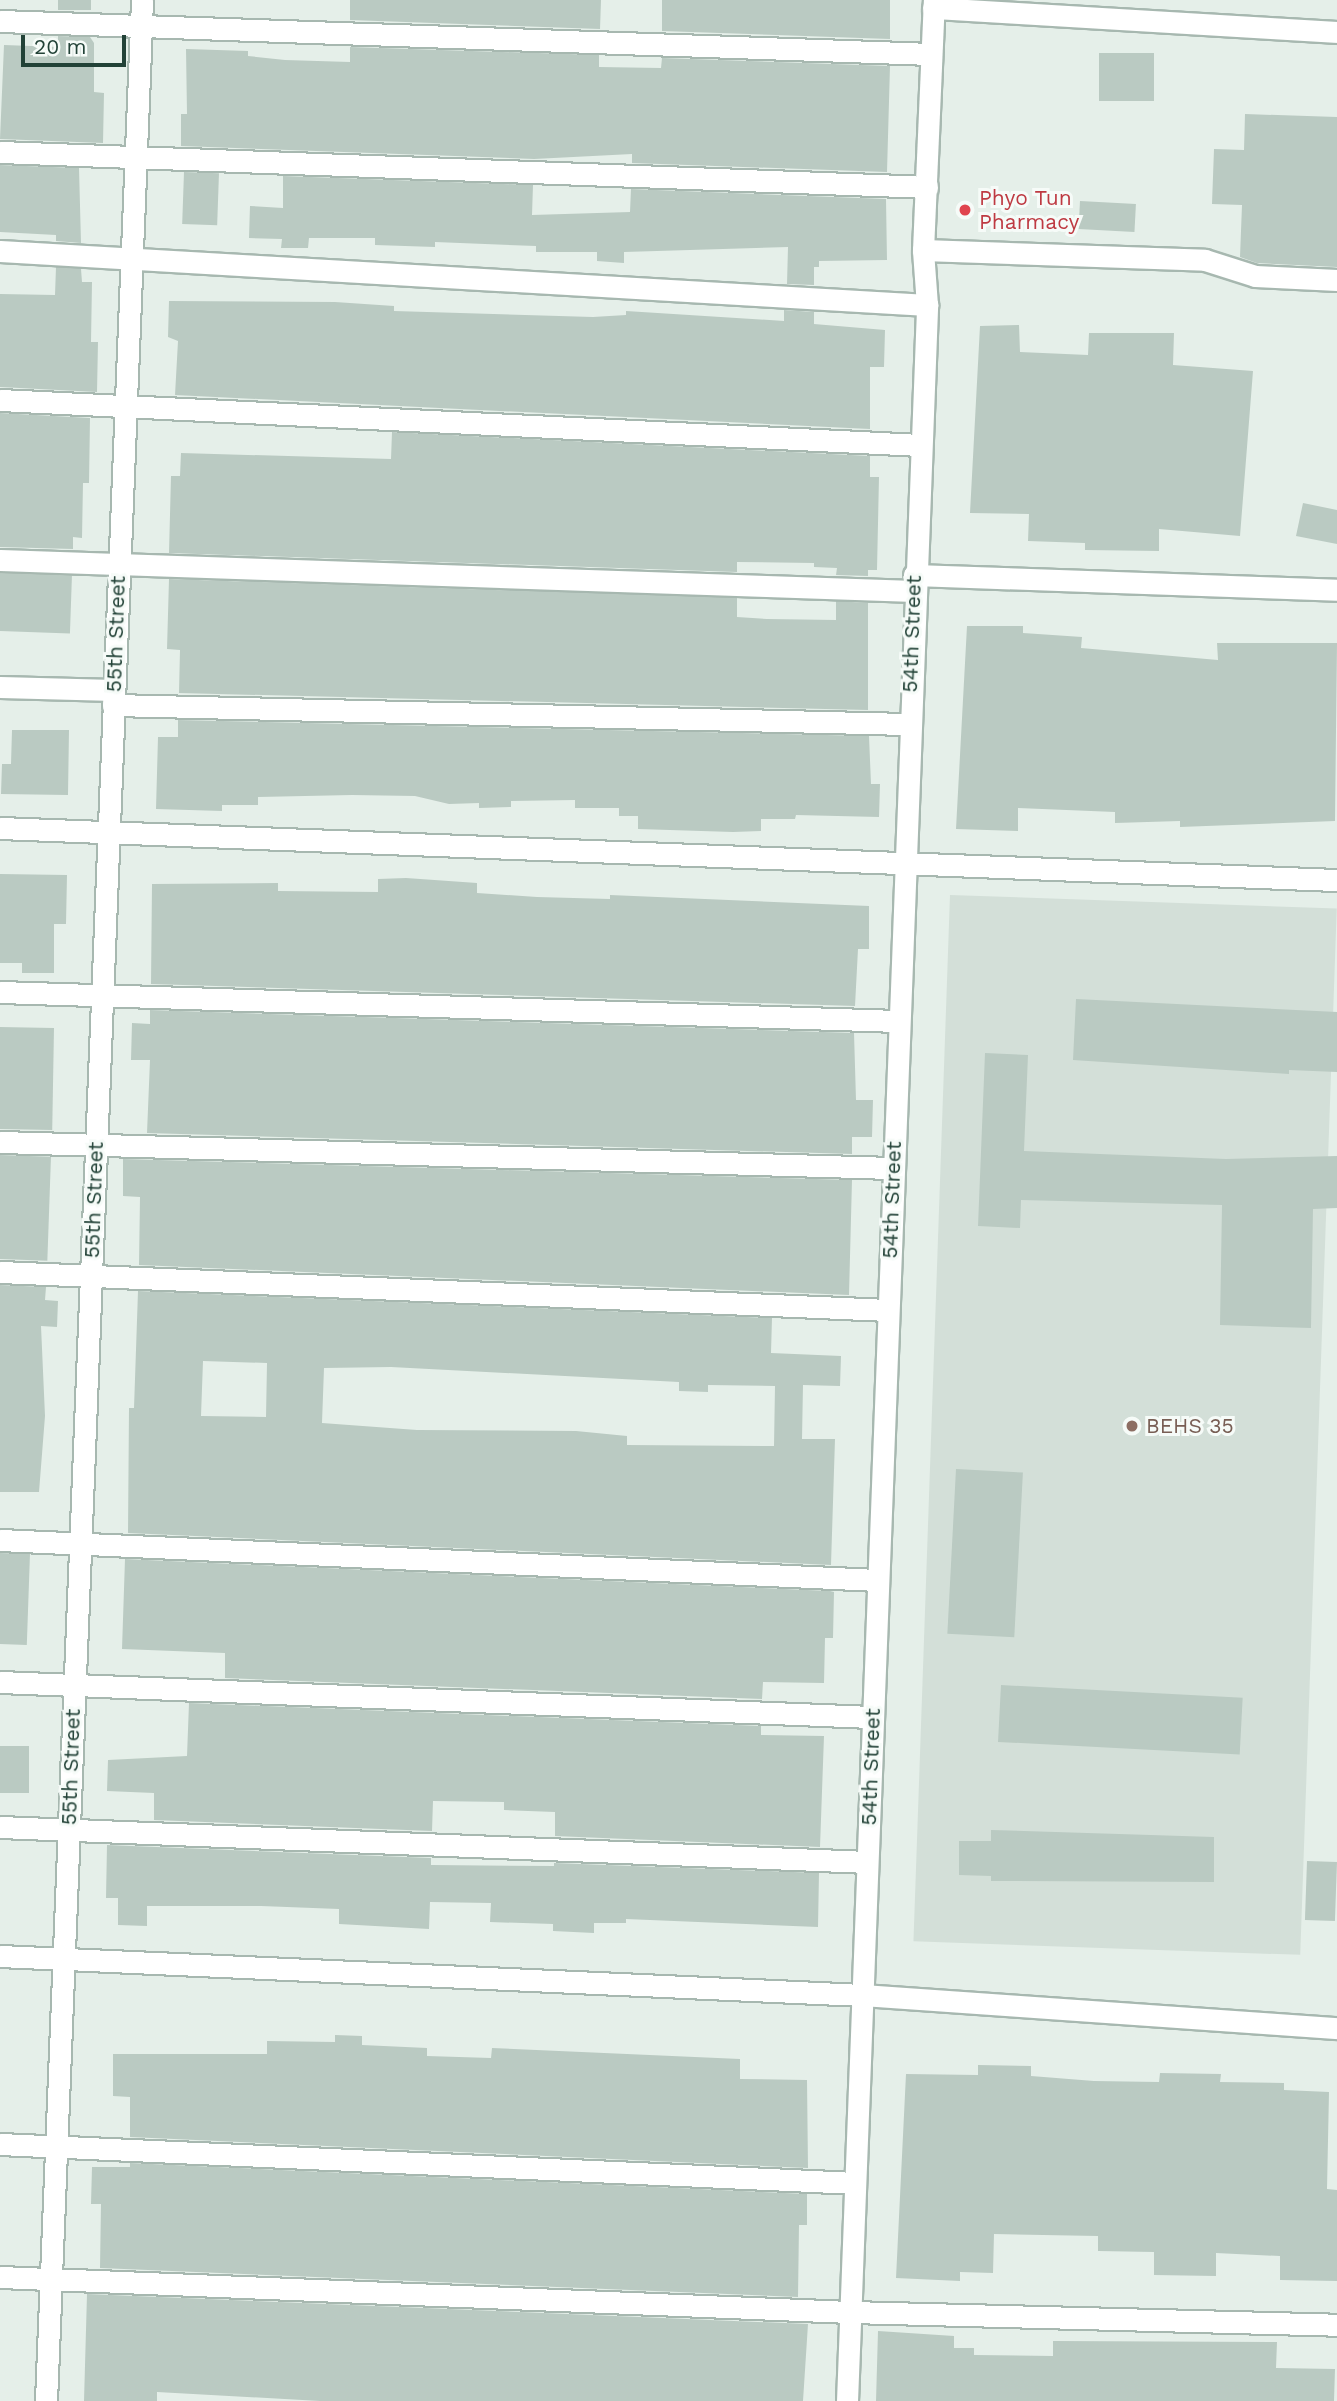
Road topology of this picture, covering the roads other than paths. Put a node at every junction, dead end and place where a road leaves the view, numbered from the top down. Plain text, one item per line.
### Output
1 (142, 0) edge
2 (933, 4) edge
3 (0, 21) edge
4 (141, 25) junction
5 (1337, 32) edge
6 (930, 54) junction
7 (0, 152) edge
8 (134, 161) junction
9 (927, 187) junction
10 (923, 250) junction
11 (0, 251) edge
12 (131, 256) junction
13 (1337, 280) edge
14 (927, 304) junction
15 (0, 400) edge
16 (125, 406) junction
17 (919, 445) junction
18 (0, 560) edge
19 (119, 563) junction
20 (914, 575) junction
21 (1337, 590) edge
22 (0, 687) edge
23 (114, 690) junction
24 (909, 724) junction
25 (0, 828) edge
26 (108, 835) junction
27 (905, 863) junction
28 (1337, 880) edge
29 (0, 992) edge
30 (102, 996) junction
31 (899, 1021) junction
32 (0, 1142) edge
33 (96, 1145) junction
34 (893, 1168) junction
35 (0, 1272) edge
36 (91, 1275) junction
37 (888, 1310) junction
38 (0, 1540) edge
39 (80, 1544) junction
40 (878, 1580) junction
41 (0, 1682) edge
42 (75, 1685) junction
43 (873, 1717) junction
44 (0, 1827) edge
45 (69, 1829) junction
46 (867, 1862) junction
47 (0, 1956) edge
48 (64, 1958) junction
49 (862, 1995) junction
50 (1337, 2028) edge
51 (0, 2144) edge
52 (56, 2147) junction
53 (855, 2183) junction
54 (0, 2277) edge
55 (51, 2280) junction
56 (850, 2312) junction
57 (1337, 2325) edge
58 (46, 2401) edge
59 (847, 2401) edge

1 - 4 street, 55th Street
2 - 5 street
2 - 6 street, 54th Street
3 - 4 street
4 - 6 street
4 - 8 street, 55th Street
6 - 9 street, 54th Street
7 - 8 street
8 - 9 street
8 - 12 street, 55th Street
9 - 10 street, 54th Street
10 - 13 street
10 - 14 street, 54th Street
11 - 12 street
12 - 14 street
12 - 16 street, 55th Street
14 - 17 street, 54th Street
15 - 16 street
16 - 17 street
16 - 19 street, 55th Street
17 - 20 street, 54th Street
18 - 19 street
19 - 20 street
19 - 23 street, 55th Street
20 - 21 street
20 - 24 street, 54th Street
22 - 23 street
23 - 24 street
23 - 26 street, 55th Street
24 - 27 street, 54th Street
25 - 26 street
26 - 27 street
26 - 30 street, 55th Street
27 - 28 street
27 - 31 street, 54th Street
29 - 30 street
30 - 31 street
30 - 33 street, 55th Street
31 - 34 street, 54th Street
32 - 33 street
33 - 34 street
33 - 36 street, 55th Street
34 - 37 street, 54th Street
35 - 36 street
36 - 37 street
36 - 39 street, 55th Street
37 - 40 street, 54th Street
38 - 39 street
39 - 40 street
39 - 42 street, 55th Street
40 - 43 street, 54th Street
41 - 42 street
42 - 43 street
42 - 45 street, 55th Street
43 - 46 street, 54th Street
44 - 45 street
45 - 46 street
45 - 48 street, 55th Street
46 - 49 street, 54th Street
47 - 48 street
48 - 49 street
48 - 52 street, 55th Street
49 - 50 street
49 - 53 street, 54th Street
51 - 52 street
52 - 53 street
52 - 55 street, 55th Street
53 - 56 street, 54th Street
54 - 55 street
55 - 56 street
55 - 58 street, 55th Street
56 - 57 street
56 - 59 street, 54th Street

